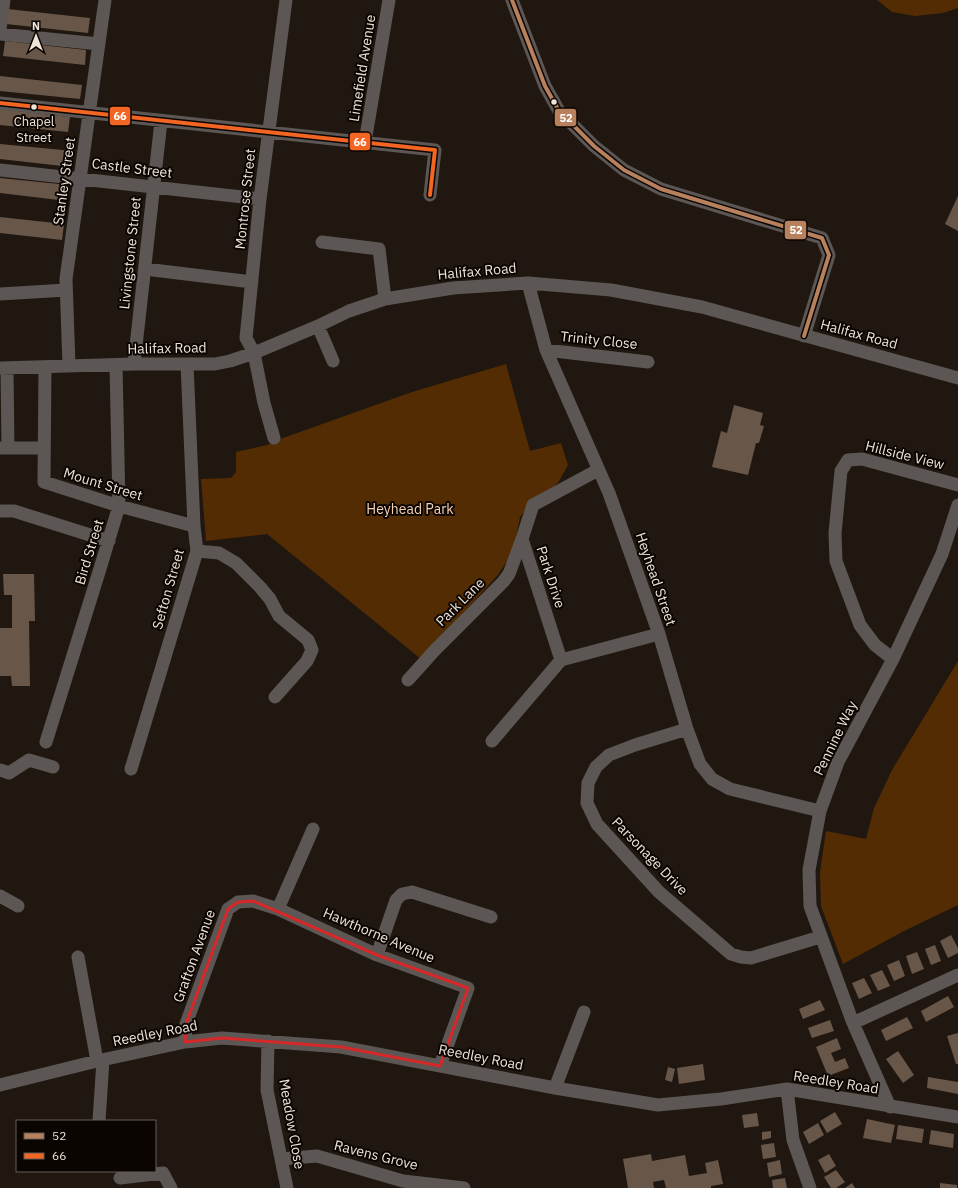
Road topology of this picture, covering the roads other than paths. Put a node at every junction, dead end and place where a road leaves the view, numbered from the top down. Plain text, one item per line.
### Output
1 (4, 0) edge
2 (105, 0) edge
3 (286, 0) edge
4 (389, 0) edge
5 (512, 0) edge
6 (0, 30) edge
7 (0, 34) edge
8 (99, 44) junction
9 (0, 103) edge
10 (89, 113) junction
11 (161, 121) junction
12 (269, 132) junction
13 (366, 142) junction
14 (0, 170) edge
15 (79, 178) junction
16 (153, 187) junction
17 (430, 195) dead end
18 (260, 200) junction
19 (322, 242) dead end
20 (145, 269) junction
21 (252, 282) junction
22 (528, 283) junction
23 (66, 290) junction
24 (0, 294) edge
25 (385, 299) junction
26 (318, 326) junction
27 (804, 336) junction
28 (546, 350) junction
29 (254, 353) junction
30 (333, 361) dead end
31 (648, 362) dead end
32 (134, 364) junction
33 (187, 364) junction
34 (116, 365) junction
35 (69, 366) junction
36 (45, 367) junction
37 (3, 368) edge
38 (958, 378) edge
39 (274, 438) dead end
40 (4, 448) edge
41 (43, 448) junction
42 (598, 470) junction
43 (958, 485) edge
44 (958, 504) edge
45 (119, 506) junction
46 (0, 511) edge
47 (194, 526) junction
48 (522, 539) junction
49 (109, 541) junction
50 (197, 551) junction
51 (659, 634) junction
52 (893, 659) junction
53 (561, 660) junction
54 (408, 680) dead end
55 (275, 697) dead end
56 (687, 729) junction
57 (492, 740) dead end
58 (46, 742) dead end
59 (54, 767) dead end
60 (131, 769) dead end
61 (0, 770) edge
62 (820, 812) junction
63 (313, 829) dead end
64 (0, 896) edge
65 (18, 906) dead end
66 (278, 909) junction
67 (491, 917) dead end
68 (820, 937) junction
69 (377, 955) junction
70 (78, 957) dead end
71 (958, 975) edge
72 (584, 1012) dead end
73 (853, 1023) junction
74 (268, 1041) junction
75 (185, 1042) junction
76 (100, 1061) junction
77 (440, 1066) junction
78 (0, 1085) edge
79 (554, 1088) junction
80 (788, 1089) junction
81 (890, 1107) junction
82 (958, 1117) edge
83 (99, 1120) edge
84 (281, 1159) junction
85 (120, 1179) edge
86 (171, 1188) edge
87 (288, 1188) edge
88 (464, 1188) edge
89 (810, 1188) edge

1 - 6 street
2 - 8 street, Stanley Street
3 - 12 street, Montrose Street
4 - 13 street, Limefield Avenue
5 - 27 street
7 - 8 street
8 - 10 street, Stanley Street
9 - 10 street
10 - 11 street
10 - 15 street, Stanley Street
11 - 12 street
11 - 16 street, Livingstone Street
12 - 13 street
12 - 18 street, Montrose Street
13 - 17 street
14 - 15 street, Castle Street
15 - 16 street, Castle Street
15 - 23 street, Stanley Street
16 - 18 street, Castle Street
16 - 20 street, Livingstone Street
18 - 21 street, Montrose Street
19 - 25 street
20 - 21 street
20 - 32 street, Livingstone Street
21 - 29 street, Montrose Street
22 - 25 street, Halifax Road
22 - 27 street, Halifax Road
22 - 28 street, Heyhead Street
23 - 24 street
23 - 35 street, Stanley Street
25 - 26 street, Halifax Road
26 - 29 street, Halifax Road
26 - 30 street
27 - 38 street, Halifax Road
28 - 31 street, Trinity Close
28 - 42 street, Heyhead Street
29 - 33 street, Halifax Road
29 - 39 street, Montrose Street
32 - 33 street, Halifax Road
32 - 34 street, Halifax Road
33 - 47 street, Sefton Street
34 - 35 street, Halifax Road
34 - 45 street, Bird Street
35 - 36 street, Halifax Road
36 - 37 street, Halifax Road
36 - 41 street, Mount Street
37 - 40 street
40 - 41 street
41 - 45 street, Mount Street
42 - 48 street, Park Drive
42 - 51 street, Heyhead Street
43 - 52 street, Hillside View
44 - 52 street, Pennine Way
45 - 47 street, Mount Street
45 - 49 street, Bird Street
46 - 49 street
47 - 50 street, Sefton Street
48 - 53 street, Park Drive
48 - 54 street, Park Lane
49 - 58 street, Bird Street
50 - 55 street
50 - 60 street, Sefton Street
51 - 53 street
51 - 56 street, Heyhead Street
52 - 62 street, Pennine Way
53 - 57 street
56 - 62 street, Heyhead Street
56 - 68 street, Parsonage Drive
59 - 61 street
62 - 68 street, Pennine Way
63 - 66 street
64 - 65 street
66 - 69 street, Hawthorne Avenue
66 - 75 street, Grafton Avenue
67 - 69 street
68 - 73 street, Pennine Way
69 - 77 street, Hawthorne Avenue
70 - 76 street
71 - 73 street
72 - 79 street
73 - 81 street, Pennine Way
74 - 75 street, Reedley Road
74 - 77 street, Reedley Road
74 - 84 street, Meadow Close
75 - 76 street, Reedley Road
76 - 78 street, Reedley Road
76 - 83 street
77 - 79 street, Reedley Road
79 - 80 street, Reedley Road
80 - 81 street, Reedley Road
80 - 89 street
81 - 82 street, Reedley Road
84 - 87 street, Meadow Close
84 - 88 street, Ravens Grove
85 - 86 street

